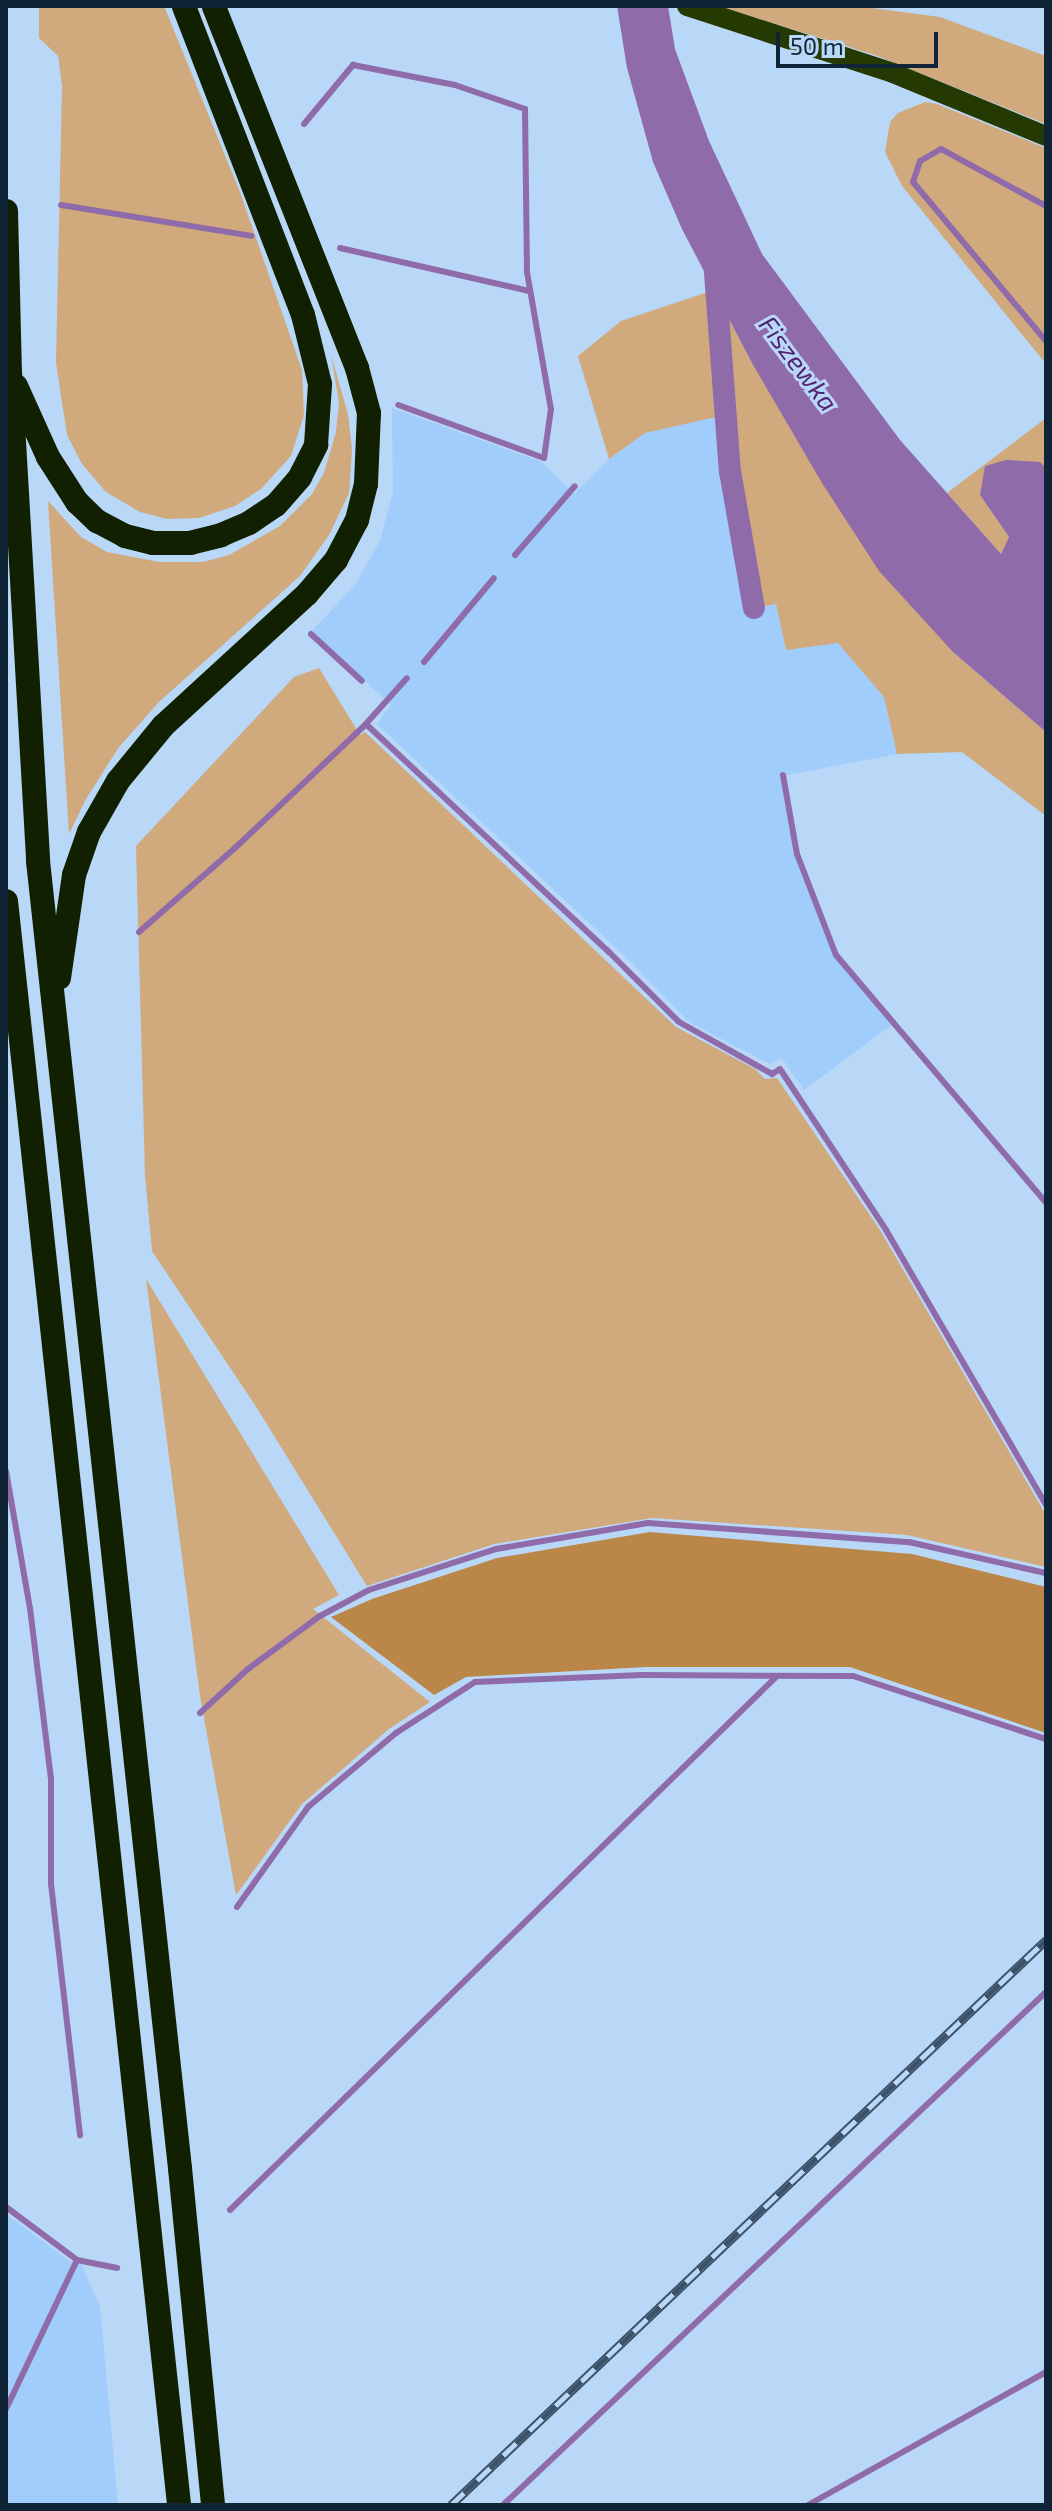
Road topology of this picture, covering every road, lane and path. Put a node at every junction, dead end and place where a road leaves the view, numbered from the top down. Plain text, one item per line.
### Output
1 (184, 6) edge
2 (214, 6) edge
3 (691, 7) edge
4 (1046, 136) edge
5 (6, 211) edge
6 (10, 372) junction
7 (6, 901) edge
8 (6, 964) edge
9 (15, 993) junction
10 (54, 1012) junction
11 (179, 2505) edge
12 (213, 2505) edge

1 - 6 highway
2 - 10 highway
3 - 4 main road
5 - 6 highway
6 - 10 highway
7 - 9 highway
8 - 9 highway
9 - 11 highway
10 - 12 highway

